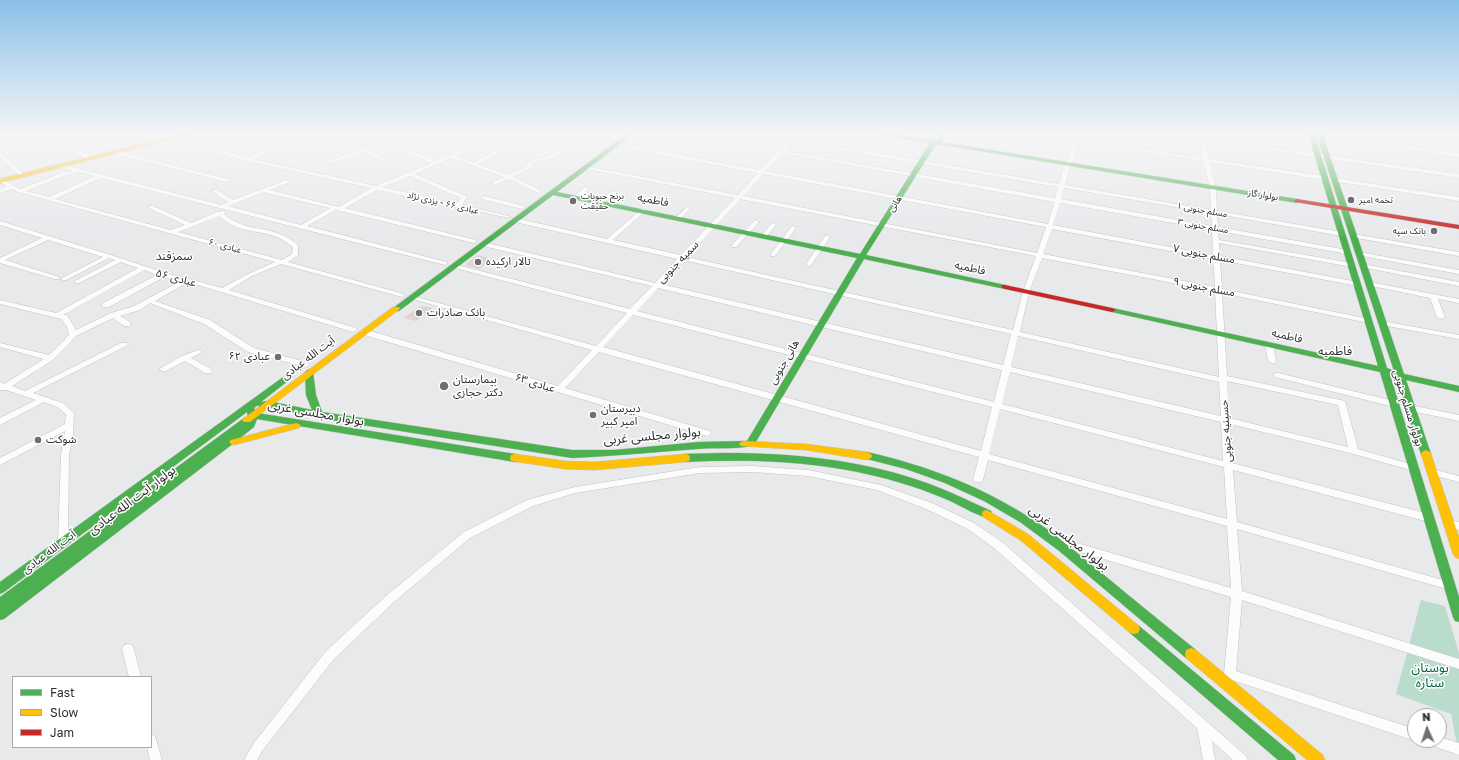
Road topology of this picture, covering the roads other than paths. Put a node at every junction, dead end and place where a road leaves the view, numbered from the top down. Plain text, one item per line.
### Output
1 (16, 168) edge
2 (36, 168) edge
3 (50, 168) edge
4 (70, 168) edge
5 (180, 168) edge
6 (291, 168) edge
7 (424, 168) edge
8 (486, 168) edge
9 (527, 168) edge
10 (576, 168) edge
11 (585, 168) edge
12 (595, 168) edge
13 (747, 168) edge
14 (765, 168) edge
15 (876, 168) edge
16 (918, 168) edge
17 (960, 168) edge
18 (1067, 168) edge
19 (1109, 168) edge
20 (1208, 168) edge
21 (1265, 168) edge
22 (1324, 168) edge
23 (1328, 168) edge
24 (1407, 168) edge
25 (80, 171) junction
26 (20, 172) junction
27 (762, 172) junction
28 (411, 174) junction
29 (914, 175) junction
30 (100, 176) junction
31 (1459, 176) edge
32 (509, 177) junction
33 (1325, 178) junction
34 (0, 180) edge
35 (227, 180) dead end
36 (1334, 180) junction
37 (286, 182) dead end
38 (495, 183) dead end
39 (1213, 185) junction
40 (1062, 186) junction
41 (11, 187) junction
42 (378, 187) junction
43 (587, 188) dead end
44 (215, 190) dead end
45 (0, 191) edge
46 (20, 191) junction
47 (266, 191) junction
48 (538, 191) dead end
49 (551, 193) junction
50 (613, 193) dead end
51 (739, 196) junction
52 (484, 198) dead end
53 (575, 198) junction
54 (899, 198) junction
55 (48, 199) junction
56 (1459, 199) edge
57 (1058, 200) junction
58 (232, 202) junction
59 (601, 202) junction
60 (1338, 205) junction
61 (458, 206) junction
62 (151, 207) dead end
63 (522, 207) junction
64 (338, 208) junction
65 (688, 208) dead end
66 (220, 210) junction
67 (643, 210) junction
68 (1214, 212) junction
69 (678, 218) junction
70 (511, 219) junction
71 (756, 222) dead end
72 (0, 223) edge
73 (1459, 223) edge
74 (190, 224) junction
75 (882, 224) junction
76 (714, 225) junction
77 (773, 225) dead end
78 (1050, 226) junction
79 (302, 227) junction
80 (1459, 227) edge
81 (793, 228) dead end
82 (1215, 228) junction
83 (172, 232) junction
84 (747, 232) junction
85 (1342, 234) junction
86 (764, 236) junction
87 (1353, 236) junction
88 (827, 237) dead end
89 (47, 238) junction
90 (783, 240) junction
91 (608, 241) junction
92 (1216, 241) junction
93 (478, 242) junction
94 (734, 246) dead end
95 (820, 248) junction
96 (1348, 252) junction
97 (1359, 254) junction
98 (1459, 254) edge
99 (773, 255) dead end
100 (1039, 255) junction
101 (109, 256) junction
102 (682, 257) junction
103 (861, 257) junction
104 (1217, 257) junction
105 (0, 260) edge
106 (121, 260) junction
107 (282, 262) junction
108 (809, 264) dead end
109 (449, 265) junction
110 (1352, 265) junction
111 (1363, 266) junction
112 (143, 268) junction
113 (1459, 272) edge
114 (163, 275) junction
115 (187, 280) junction
116 (77, 282) dead end
117 (1358, 284) junction
118 (1369, 284) junction
119 (1459, 284) edge
120 (656, 285) junction
121 (1218, 290) junction
122 (223, 291) junction
123 (1026, 292) junction
124 (839, 293) junction
125 (407, 296) junction
126 (1433, 296) junction
127 (150, 301) junction
128 (1459, 301) edge
129 (0, 302) edge
130 (106, 305) dead end
131 (631, 312) junction
132 (57, 315) junction
133 (114, 315) junction
134 (1441, 317) dead end
135 (1369, 321) junction
136 (1382, 323) junction
137 (127, 324) dead end
138 (821, 324) junction
139 (353, 330) junction
140 (364, 332) junction
141 (1016, 333) junction
142 (1221, 333) junction
143 (73, 334) junction
144 (1459, 337) edge
145 (1269, 344) junction
146 (0, 345) edge
147 (124, 345) dead end
148 (597, 349) junction
149 (198, 352) dead end
150 (802, 356) junction
151 (50, 358) junction
152 (185, 358) junction
153 (1272, 360) dead end
154 (307, 368) junction
155 (1007, 368) junction
156 (163, 369) dead end
157 (208, 370) dead end
158 (1384, 370) junction
159 (1399, 372) junction
160 (1278, 375) dead end
161 (1223, 379) junction
162 (1459, 382) edge
163 (2, 387) edge
164 (1459, 388) edge
165 (559, 390) junction
166 (25, 394) junction
167 (777, 398) junction
168 (44, 399) junction
169 (268, 404) junction
170 (1394, 404) junction
171 (249, 406) junction
172 (997, 406) junction
173 (1410, 408) junction
174 (318, 414) junction
175 (253, 415) junction
176 (1459, 418) edge
177 (1225, 420) junction
178 (0, 422) edge
179 (303, 424) junction
180 (70, 425) junction
181 (707, 434) dead end
182 (751, 443) junction
183 (227, 444) junction
184 (1354, 450) junction
185 (984, 456) junction
186 (0, 462) edge
187 (1228, 464) junction
188 (1414, 468) junction
189 (1432, 472) junction
190 (1459, 479) edge
191 (978, 480) dead end
192 (1429, 518) junction
193 (1232, 524) junction
194 (1449, 524) junction
195 (1459, 526) edge
196 (1054, 540) junction
197 (63, 543) junction
198 (1459, 554) edge
199 (1450, 586) junction
200 (0, 589) edge
201 (1238, 594) junction
202 (0, 604) edge
203 (0, 616) edge
204 (1459, 617) edge
205 (128, 649) dead end
206 (1459, 664) edge
207 (135, 676) edge
208 (1202, 724) junction
209 (1407, 732) edge
210 (152, 744) edge
211 (1447, 745) edge
212 (1459, 749) edge
213 (156, 760) edge
214 (250, 760) edge
215 (1209, 760) edge
216 (1242, 760) edge
217 (1289, 760) edge
218 (1318, 760) edge

1 - 26 street
2 - 26 main road
3 - 34 main road
4 - 25 street
5 - 35 street
6 - 42 street, عبادی ۶۶ - یزدی نژاد
7 - 28 street
8 - 32 street
9 - 32 street
10 - 63 main road, آیت الله عبادی
11 - 49 main road, آیت الله عبادی
12 - 51 street, مسلم جنوبی ۹
13 - 27 street, مسلم جنوبی ۷
14 - 27 street, سمیه جنوبی
15 - 29 street, مسلم جنوبی ۳
16 - 29 main road, هانی
17 - 40 street, ۱ مسلم جنوبی
18 - 40 street
19 - 39 main road, بولوار گاز
20 - 39 street, حسینیه جنوبی
21 - 33 street
22 - 33 main road
23 - 36 main road
24 - 31 street
25 - 30 street
25 - 46 street
26 - 34 main road
27 - 51 street, سمیه جنوبی
27 - 54 street, مسلم جنوبی ۷
28 - 42 street
28 - 61 street
29 - 54 main road, هانی
29 - 57 street, مسلم جنوبی ۳
30 - 55 street
30 - 66 street
32 - 38 street
32 - 48 street
33 - 60 main road
34 - 41 street, عبادی ۶۰
36 - 56 street
36 - 60 main road
37 - 47 street
39 - 60 main road, بولوار گاز
39 - 68 street, حسینیه جنوبی
40 - 57 street
40 - 68 street, ۱ مسلم جنوبی
41 - 45 street
41 - 46 street, عبادی ۶۰
42 - 61 street, عبادی ۶۶ - یزدی نژاد
42 - 64 street
43 - 53 street
44 - 58 street
46 - 55 street, عبادی ۶۰
47 - 58 street
47 - 64 street
49 - 53 main road, فاطمیه
49 - 70 main road, آیت الله عبادی
50 - 59 street
51 - 75 street, مسلم جنوبی ۹
51 - 76 street, سمیه جنوبی
52 - 63 street
53 - 59 main road, فاطمیه
54 - 75 main road, هانی
54 - 78 street, مسلم جنوبی ۷
55 - 83 street, عبادی ۶۰
57 - 78 street
57 - 82 street, مسلم جنوبی ۳
58 - 66 street
59 - 67 main road, فاطمیه
60 - 73 main road, بولوار گاز
60 - 80 main road, بولوار گاز
60 - 85 main road, بولوار مسلم جنوبی
60 - 87 main road, بولوار مسلم جنوبی
61 - 70 street, عبادی ۶۶ - یزدی نژاد
62 - 74 street
63 - 70 main road, آیت الله عبادی
64 - 79 street
64 - 93 street
65 - 69 street
66 - 74 street
66 - 79 street
66 - 107 street
67 - 69 main road, فاطمیه
67 - 91 street
68 - 82 street, حسینیه جنوبی
68 - 85 street, ۱ مسلم جنوبی
69 - 76 main road, فاطمیه
70 - 91 street, عبادی ۶۶ - یزدی نژاد
70 - 93 main road, آیت الله عبادی
71 - 84 street
72 - 89 street, عبادی ۵۶
74 - 83 street
75 - 100 street, مسلم جنوبی ۹
75 - 103 main road, هانی
76 - 84 main road, فاطمیه
76 - 102 street, سمیه جنوبی
77 - 86 street
78 - 100 street
78 - 104 street, مسلم جنوبی ۷
79 - 109 street
81 - 90 street
82 - 92 street, حسینیه جنوبی
82 - 96 street, مسلم جنوبی ۳
83 - 107 street, عبادی ۶۰
84 - 86 main road, فاطمیه
84 - 94 street
85 - 96 main road, بولوار مسلم جنوبی
86 - 90 main road, فاطمیه
87 - 97 main road, بولوار مسلم جنوبی
87 - 98 street
88 - 95 street
89 - 101 street, عبادی ۵۶
89 - 105 street
90 - 95 main road, فاطمیه
90 - 99 street
91 - 102 street, عبادی ۶۶ - یزدی نژاد
92 - 104 street, حسینیه جنوبی
92 - 110 street
93 - 109 main road, آیت الله عبادی
93 - 120 street
95 - 103 main road, فاطمیه
95 - 108 street
96 - 110 main road, بولوار مسلم جنوبی
97 - 111 main road, بولوار مسلم جنوبی
97 - 113 street
100 - 121 street, مسلم جنوبی ۹
100 - 123 street
101 - 105 street
101 - 106 street, عبادی ۵۶
102 - 120 street, سمیه جنوبی
102 - 124 street, عبادی ۶۶ - یزدی نژاد
103 - 123 main road, فاطمیه
103 - 124 main road, هانی جنوبی
104 - 117 street, مسلم جنوبی ۷
104 - 121 street, حسینیه جنوبی
106 - 112 street, عبادی ۵۶
106 - 116 street
107 - 122 street
107 - 125 street, عبادی ۶۰
109 - 125 main road, آیت الله عبادی
109 - 131 street
110 - 117 main road, بولوار مسلم جنوبی
111 - 118 main road, بولوار مسلم جنوبی
111 - 119 street
112 - 114 street, عبادی ۵۶
112 - 132 street
114 - 115 street, عبادی ۵۶
114 - 130 street
115 - 122 street, عبادی ۵۶
115 - 127 street
117 - 118 main road
117 - 135 main road, بولوار مسلم جنوبی
118 - 126 street
118 - 136 main road, بولوار مسلم جنوبی
120 - 131 street, سمیه جنوبی
120 - 138 street
121 - 135 street, مسلم جنوبی ۹
121 - 142 street, حسینیه جنوبی
122 - 139 street, عبادی ۵۶
123 - 141 street
123 - 142 main road, فاطمیه
124 - 138 main road, هانی جنوبی
124 - 141 street, عبادی ۶۶ - یزدی نژاد
125 - 139 main road, آیت الله عبادی
125 - 140 main road, آیت الله عبادی
125 - 148 street, عبادی ۶۰
126 - 128 street
126 - 134 street
127 - 133 street
127 - 154 street
129 - 132 street
131 - 148 street, سمیه جنوبی
131 - 150 street
132 - 143 street
133 - 137 street
133 - 143 street
135 - 158 main road, بولوار مسلم جنوبی
136 - 144 street
136 - 159 main road, بولوار مسلم جنوبی
138 - 150 main road, هانی جنوبی
138 - 155 street
139 - 154 main road, آیت الله عبادی
140 - 154 main road, آیت الله عبادی
140 - 165 street, عبادی ۶۳
141 - 155 street
141 - 161 street, عبادی ۶۶ - یزدی نژاد
142 - 145 main road, فاطمیه
142 - 161 street, حسینیه جنوبی
143 - 151 street
145 - 153 street
145 - 158 main road, فاطمیه
146 - 151 street
147 - 166 street
148 - 165 street, سمیه جنوبی
148 - 167 street, عبادی ۶۰
149 - 152 street
150 - 167 main road, هانی جنوبی
150 - 172 street
151 - 163 street
152 - 156 street
152 - 157 street
154 - 169 main road, آیت الله عبادی
154 - 171 main road, آیت الله عبادی
154 - 174 main road
155 - 172 street
155 - 177 street
158 - 159 main road, فاطمیه
158 - 170 main road, بولوار مسلم جنوبی
159 - 162 main road
159 - 164 main road
159 - 173 main road, بولوار مسلم جنوبی
160 - 170 street
161 - 177 street, حسینیه جنوبی
161 - 184 street, عبادی ۶۶ - یزدی نژاد
163 - 166 street
165 - 181 street, عبادی ۶۳
166 - 168 street
167 - 182 main road, هانی جنوبی
167 - 185 street, عبادی ۶۰
168 - 178 street
168 - 180 street
169 - 171 main road, بولوار مجلسی غربی
169 - 174 main road, بولوار مجلسی غربی
169 - 175 main road, آیت الله عبادی
170 - 188 main road, بولوار مسلم جنوبی
171 - 175 main road, بولوار مجلسی غربی
171 - 197 main road, آیت الله عبادی
172 - 185 street
172 - 187 street
173 - 176 street
173 - 189 main road, بولوار مسلم جنوبی
174 - 182 main road, بولوار مجلسی غربی
175 - 179 main road, بولوار مجلسی غربی
175 - 183 main road, بولوار آیت الله عبادی
175 - 202 main road, آیت الله عبادی
177 - 184 street
177 - 187 street, حسینیه جنوبی
179 - 183 main road
179 - 217 main road, بولوار مجلسی غربی
180 - 186 street
180 - 197 street
182 - 196 main road, بولوار مجلسی غربی
183 - 203 main road, بولوار آیت الله عبادی
184 - 188 street
185 - 191 street
185 - 193 street, عبادی ۶۰
187 - 192 street
187 - 193 street, حسینیه جنوبی
188 - 192 main road, بولوار مسلم جنوبی
189 - 190 street
189 - 194 main road, بولوار مسلم جنوبی
192 - 199 main road, بولوار مسلم جنوبی
193 - 199 street, عبادی ۶۰
193 - 201 street, حسینیه جنوبی
194 - 195 street
194 - 198 main road, بولوار مسلم جنوبی
196 - 201 street
196 - 218 main road, بولوار مجلسی غربی
197 - 200 main road, آیت الله عبادی
199 - 204 main road, بولوار مسلم جنوبی
201 - 206 street
201 - 209 street, حسینیه جنوبی
205 - 207 street
208 - 214 street
208 - 215 street
208 - 216 street
210 - 213 street
211 - 212 street

